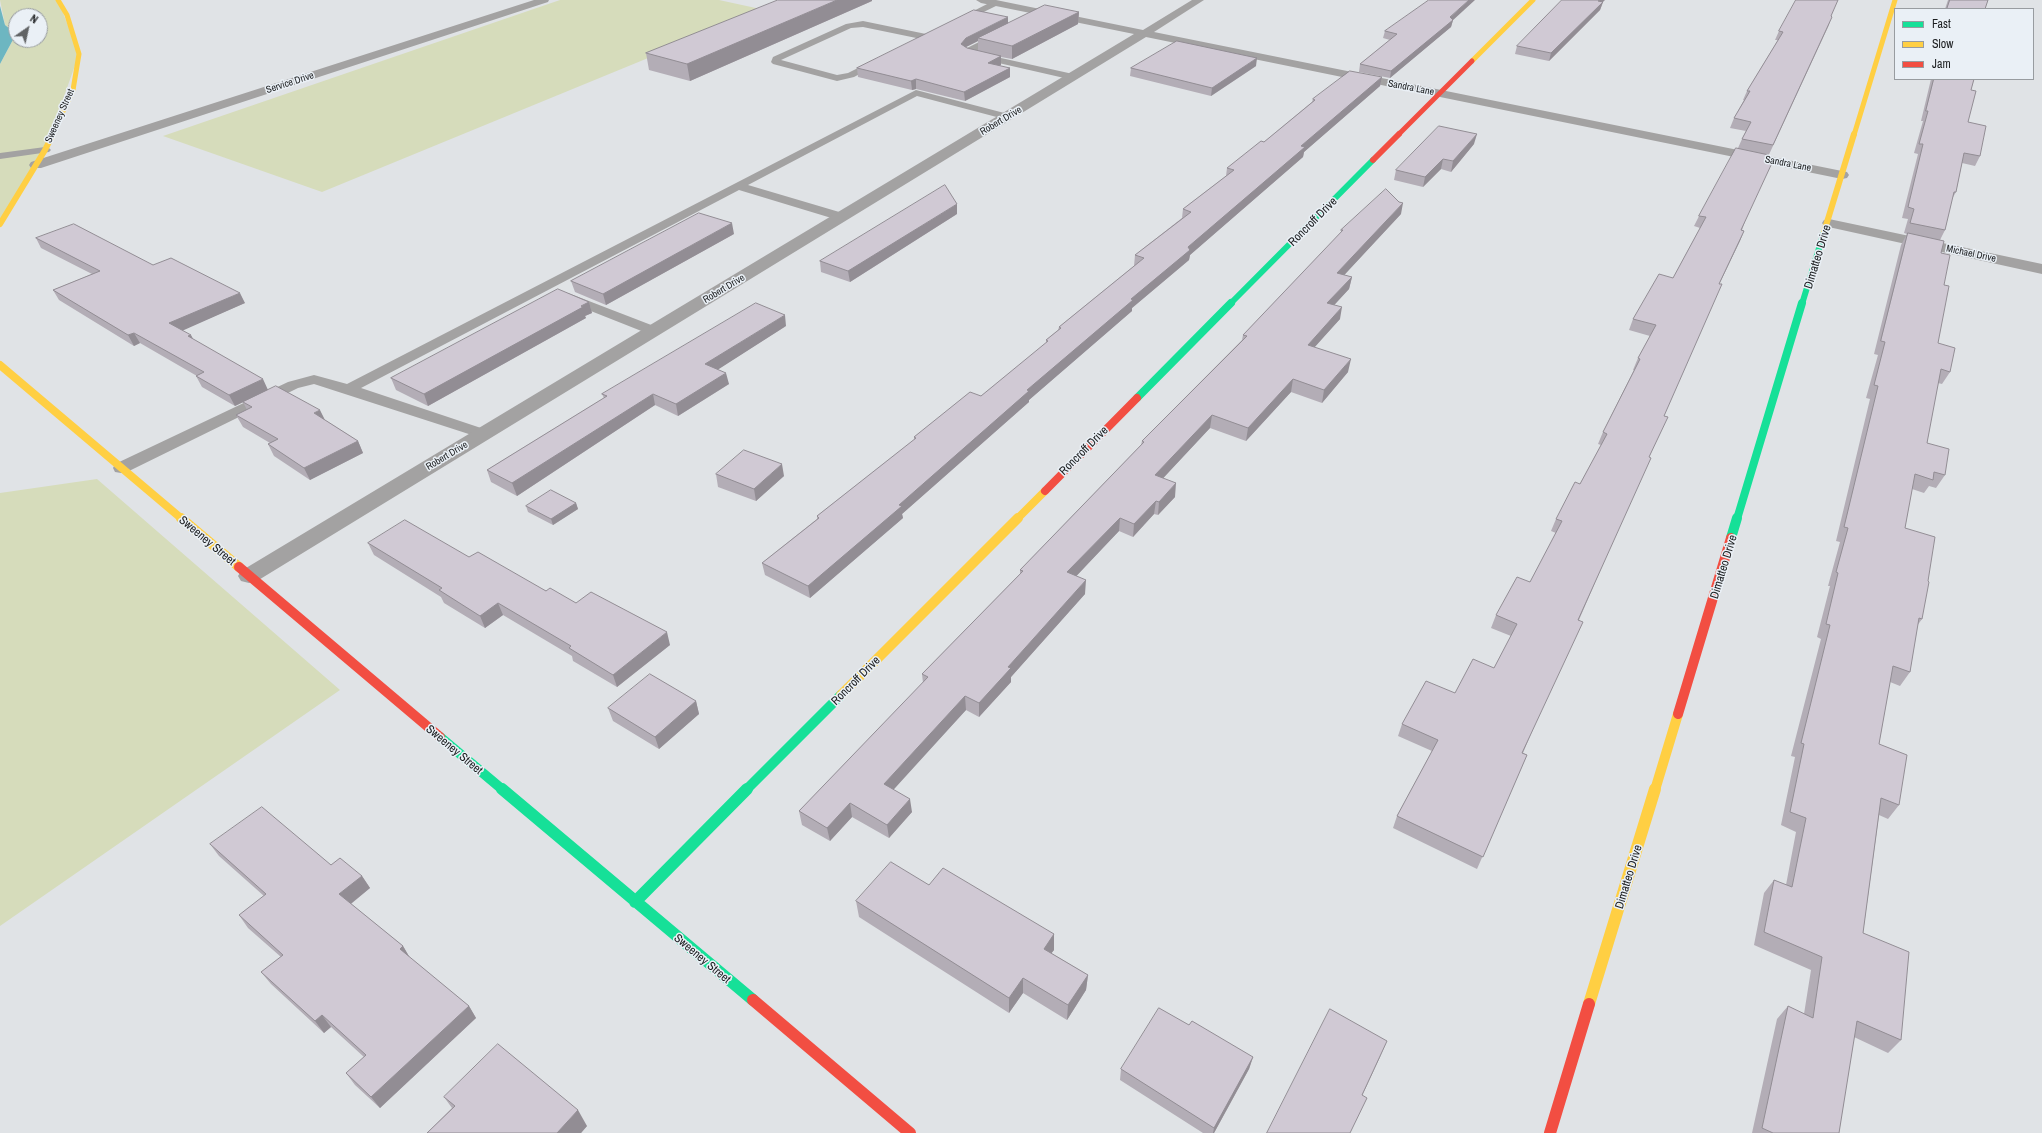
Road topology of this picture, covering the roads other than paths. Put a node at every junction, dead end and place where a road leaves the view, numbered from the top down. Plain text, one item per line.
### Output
1 (58, 0) edge
2 (544, 0) edge
3 (981, 0) edge
4 (1199, 0) edge
5 (1533, 0) edge
6 (1895, 0) edge
7 (995, 3) junction
8 (1043, 13) junction
9 (1030, 20) edge
10 (947, 27) edge
11 (1010, 30) edge
12 (1144, 34) junction
13 (913, 44) edge
14 (885, 58) edge
15 (1073, 77) junction
16 (1440, 94) junction
17 (1008, 117) junction
18 (45, 150) junction
19 (0, 156) edge
20 (36, 165) junction
21 (1842, 175) junction
22 (738, 186) junction
23 (842, 217) junction
24 (1829, 223) junction
25 (0, 224) edge
26 (2042, 269) edge
27 (544, 287) junction
28 (654, 331) junction
29 (0, 365) edge
30 (348, 389) junction
31 (484, 434) junction
32 (121, 468) junction
33 (249, 576) junction
34 (635, 902) junction
35 (910, 1133) edge
36 (1550, 1133) edge

1 - 18 street, Sweeney Street
2 - 20 street, Service Drive
3 - 7 street, Sandra Lane
4 - 12 street, Robert Drive
5 - 16 street, Roncroff Drive
6 - 21 street, Dimatteo Drive
7 - 8 street, Sandra Lane
7 - 10 lane
8 - 9 lane
8 - 12 street, Sandra Lane
11 - 15 lane
12 - 15 street, Robert Drive
12 - 16 street, Sandra Lane
13 - 14 lane
15 - 17 street, Robert Drive
16 - 21 street, Sandra Lane
16 - 34 street, Roncroff Drive
17 - 22 lane
17 - 23 street, Robert Drive
18 - 19 lane
18 - 20 street, Sweeney Street
20 - 25 street, Sweeney Street
21 - 24 street, Dimatteo Drive
22 - 23 lane
22 - 27 lane
23 - 28 street, Robert Drive
24 - 26 street, Michael Drive
24 - 36 street, Dimatteo Drive
27 - 28 lane
27 - 30 lane
28 - 31 street, Robert Drive
29 - 32 street, Sweeney Street
30 - 31 lane
30 - 32 lane
31 - 33 street, Robert Drive
32 - 33 street, Sweeney Street
33 - 34 street, Sweeney Street
34 - 35 street, Sweeney Street

